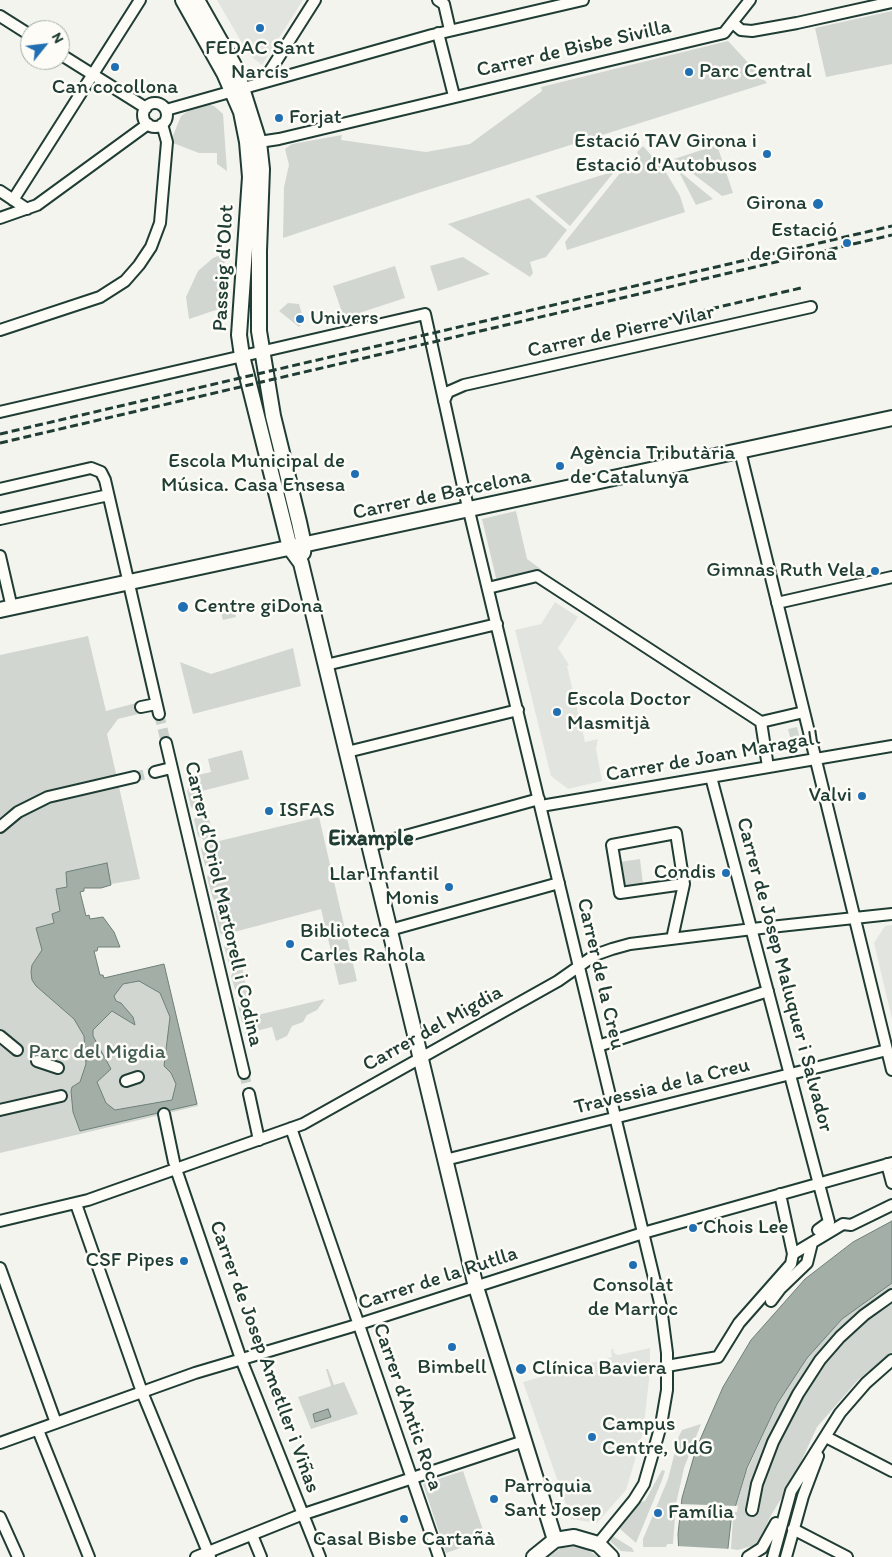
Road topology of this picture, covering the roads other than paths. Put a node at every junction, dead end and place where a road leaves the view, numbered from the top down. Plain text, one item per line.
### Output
1 (140, 0) edge
2 (183, 0) edge
3 (198, 0) edge
4 (315, 0) edge
5 (583, 0) edge
6 (750, 0) edge
7 (443, 1) edge
8 (892, 2) edge
9 (0, 16) edge
10 (733, 23) junction
11 (20, 29) edge
12 (450, 30) junction
13 (438, 33) junction
14 (70, 60) edge
15 (93, 74) junction
16 (263, 82) junction
17 (237, 89) junction
18 (454, 96) junction
19 (146, 108) junction
20 (166, 110) junction
21 (148, 124) junction
22 (162, 124) junction
23 (259, 142) junction
24 (0, 192) edge
25 (13, 200) junction
26 (27, 209) junction
27 (0, 218) edge
28 (811, 307) dead end
29 (0, 330) edge
30 (263, 351) junction
31 (242, 356) junction
32 (444, 400) junction
33 (0, 412) edge
34 (892, 418) edge
35 (740, 451) junction
36 (0, 489) edge
37 (104, 496) dead end
38 (470, 509) junction
39 (0, 519) edge
40 (297, 547) junction
41 (0, 556) edge
42 (892, 577) edge
43 (128, 582) junction
44 (488, 588) junction
45 (777, 602) junction
46 (6, 609) edge
47 (497, 624) junction
48 (326, 665) junction
49 (141, 707) dead end
50 (518, 710) junction
51 (804, 712) junction
52 (761, 722) junction
53 (166, 743) tunnel mouth
54 (892, 746) edge
55 (347, 752) junction
56 (816, 758) junction
57 (768, 767) junction
58 (172, 768) junction
59 (156, 772) tunnel mouth
60 (134, 777) tunnel mouth
61 (711, 777) junction
62 (540, 802) junction
63 (0, 827) edge
64 (369, 846) junction
65 (559, 883) junction
66 (683, 884) junction
67 (892, 914) edge
68 (855, 918) junction
69 (390, 930) junction
70 (752, 930) junction
71 (672, 939) junction
72 (579, 967) junction
73 (768, 991) junction
74 (0, 1036) edge
75 (598, 1046) junction
76 (17, 1050) dead end
77 (888, 1050) junction
78 (420, 1058) junction
79 (37, 1060) dead end
80 (58, 1068) dead end
81 (892, 1070) edge
82 (244, 1073) tunnel mouth
83 (790, 1074) junction
84 (138, 1077) dead end
85 (126, 1081) dead end
86 (249, 1094) tunnel mouth
87 (61, 1096) dead end
88 (0, 1110) edge
89 (164, 1114) dead end
90 (615, 1118) junction
91 (291, 1128) junction
92 (260, 1140) junction
93 (445, 1160) junction
94 (889, 1163) edge
95 (175, 1165) junction
96 (819, 1183) junction
97 (892, 1183) edge
98 (780, 1194) junction
99 (76, 1204) junction
100 (892, 1205) edge
101 (0, 1221) edge
102 (643, 1233) junction
103 (815, 1237) junction
104 (793, 1254) junction
105 (0, 1268) edge
106 (476, 1287) junction
107 (892, 1295) edge
108 (772, 1301) dead end
109 (358, 1324) junction
110 (240, 1359) junction
111 (892, 1360) edge
112 (667, 1366) junction
113 (142, 1392) junction
114 (56, 1423) junction
115 (38, 1430) junction
116 (826, 1437) junction
117 (524, 1441) junction
118 (0, 1443) edge
119 (813, 1470) junction
120 (892, 1470) edge
121 (413, 1482) junction
122 (791, 1491) junction
123 (752, 1510) dead end
124 (303, 1514) junction
125 (0, 1517) edge
126 (793, 1529) junction
127 (252, 1535) junction
128 (555, 1540) junction
129 (598, 1544) junction
130 (209, 1555) edge
131 (772, 1556) edge
132 (18, 1557) edge
133 (89, 1557) edge
134 (196, 1557) edge
135 (261, 1557) edge
136 (320, 1557) edge
137 (439, 1557) edge
138 (534, 1557) edge
139 (611, 1557) edge
140 (748, 1557) edge
141 (786, 1557) edge
142 (848, 1557) edge

1 - 15 street
2 - 17 main road, Passeig d'Olot
3 - 17 main road, Passeig d'Olot
4 - 16 street
5 - 12 street
6 - 10 street
7 - 12 street
8 - 10 street
9 - 11 street
10 - 18 street, Carrer de Bisbe Sivilla
12 - 13 street
13 - 16 street
13 - 18 street
14 - 15 street
15 - 19 street
15 - 25 street
16 - 17 street
17 - 20 street
17 - 23 main road, Passeig d'Olot
17 - 31 main road, Passeig d'Olot
18 - 23 street, Carrer de Bisbe Sivilla
19 - 20 street
19 - 21 street
20 - 22 street
21 - 22 street
21 - 26 street
22 - 29 street
23 - 30 main road, Passeig d'Olot
24 - 25 street
25 - 26 street
26 - 27 street
28 - 32 street, Carrer de Pierre Vilar
30 - 31 street
30 - 32 street, Carrer de la Creu
30 - 40 main road, Passeig d'Olot
31 - 33 street
31 - 40 main road, Passeig d'Olot
32 - 38 street, Carrer de la Creu
34 - 35 main road, Carrer de Barcelona
35 - 38 main road, Carrer de Barcelona
35 - 45 street
36 - 43 street
37 - 39 street
38 - 40 main road, Carrer de Barcelona
38 - 44 street, Carrer de la Creu
40 - 43 main road, Carrer de Barcelona
40 - 48 main road
41 - 46 street
42 - 45 street
43 - 46 main road, Carrer de Barcelona
43 - 49 street
44 - 47 street, Carrer de la Creu
44 - 52 street
45 - 51 street
47 - 48 street
47 - 50 street, Carrer de la Creu
48 - 55 main road
50 - 55 street
50 - 62 street, Carrer de la Creu
51 - 52 street
51 - 56 street
52 - 57 street
53 - 58 street, Carrer d'Oriol Martorell i Codina
54 - 56 street, Carrer de Joan Maragall
55 - 64 main road
56 - 57 street, Carrer de Joan Maragall
56 - 68 street
57 - 61 street, Carrer de Joan Maragall
58 - 59 street
58 - 82 street, Carrer d'Oriol Martorell i Codina
60 - 63 street
61 - 62 street, Carrer de Joan Maragall
61 - 70 street, Carrer de Josep Maluquer i Salvador
62 - 64 street, Carrer de Joan Maragall
62 - 65 street, Carrer de la Creu
64 - 69 main road
65 - 69 street
65 - 72 street, Carrer de la Creu
66 - 66 street
66 - 71 street
67 - 68 street, Carrer del Migdia
68 - 70 street, Carrer del Migdia
68 - 77 street
69 - 78 main road
70 - 71 street, Carrer del Migdia
70 - 73 street, Carrer de Josep Maluquer i Salvador
71 - 72 street, Carrer del Migdia
72 - 75 street, Carrer de la Creu
72 - 78 street, Carrer del Migdia
73 - 75 street
73 - 83 street, Carrer de Josep Maluquer i Salvador
74 - 76 street
75 - 90 street, Carrer de la Creu
77 - 81 street
77 - 83 street, Travessia de la Creu
78 - 91 street, Carrer del Migdia
78 - 93 main road
79 - 80 street
83 - 90 street, Travessia de la Creu
83 - 96 street, Carrer de Josep Maluquer i Salvador
84 - 85 street
86 - 92 street
87 - 88 street
89 - 95 street, Carrer de Josep Ametller i Viñas
90 - 93 street, Travessia de la Creu
90 - 102 street, Carrer de la Creu
91 - 92 street, Carrer del Migdia
91 - 109 street, Carrer d'Antic Roca
92 - 95 street, Carrer del Migdia
93 - 106 main road
94 - 96 street, Carrer de la Rutlla
94 - 97 street
95 - 99 street, Carrer del Migdia
95 - 110 street, Carrer de Josep Ametller i Viñas
96 - 98 street, Carrer de la Rutlla
96 - 103 street, Carrer de Josep Maluquer i Salvador
98 - 102 street, Carrer de la Rutlla
98 - 104 street
99 - 101 street, Carrer del Migdia
99 - 113 street
100 - 103 street
102 - 106 street, Carrer de la Rutlla
102 - 112 street, Carrer de la Creu
103 - 104 street
103 - 108 street
104 - 112 street
105 - 114 street
106 - 109 street, Carrer de la Rutlla
106 - 117 main road
107 - 123 street
109 - 110 street, Carrer de la Rutlla
109 - 121 street, Carrer d'Antic Roca
110 - 113 street, Carrer de la Rutlla
110 - 124 street, Carrer de Josep Ametller i Viñas
111 - 116 street
112 - 129 street, Carrer de la Creu
113 - 114 street, Carrer de la Rutlla
113 - 130 street
114 - 115 street, Carrer de la Rutlla
115 - 118 street, Carrer de la Rutlla
115 - 133 street
116 - 119 street
116 - 120 street
116 - 122 street
117 - 121 street
117 - 128 main road
119 - 126 street
119 - 131 street
121 - 124 street
121 - 137 street, Carrer d'Antic Roca
122 - 131 street
122 - 140 street
124 - 127 street
124 - 136 street, Carrer de Josep Ametller i Viñas
125 - 132 street
126 - 141 street
126 - 142 street
127 - 130 street
127 - 135 street
128 - 129 main road
128 - 138 main road
129 - 139 main road
130 - 134 street

